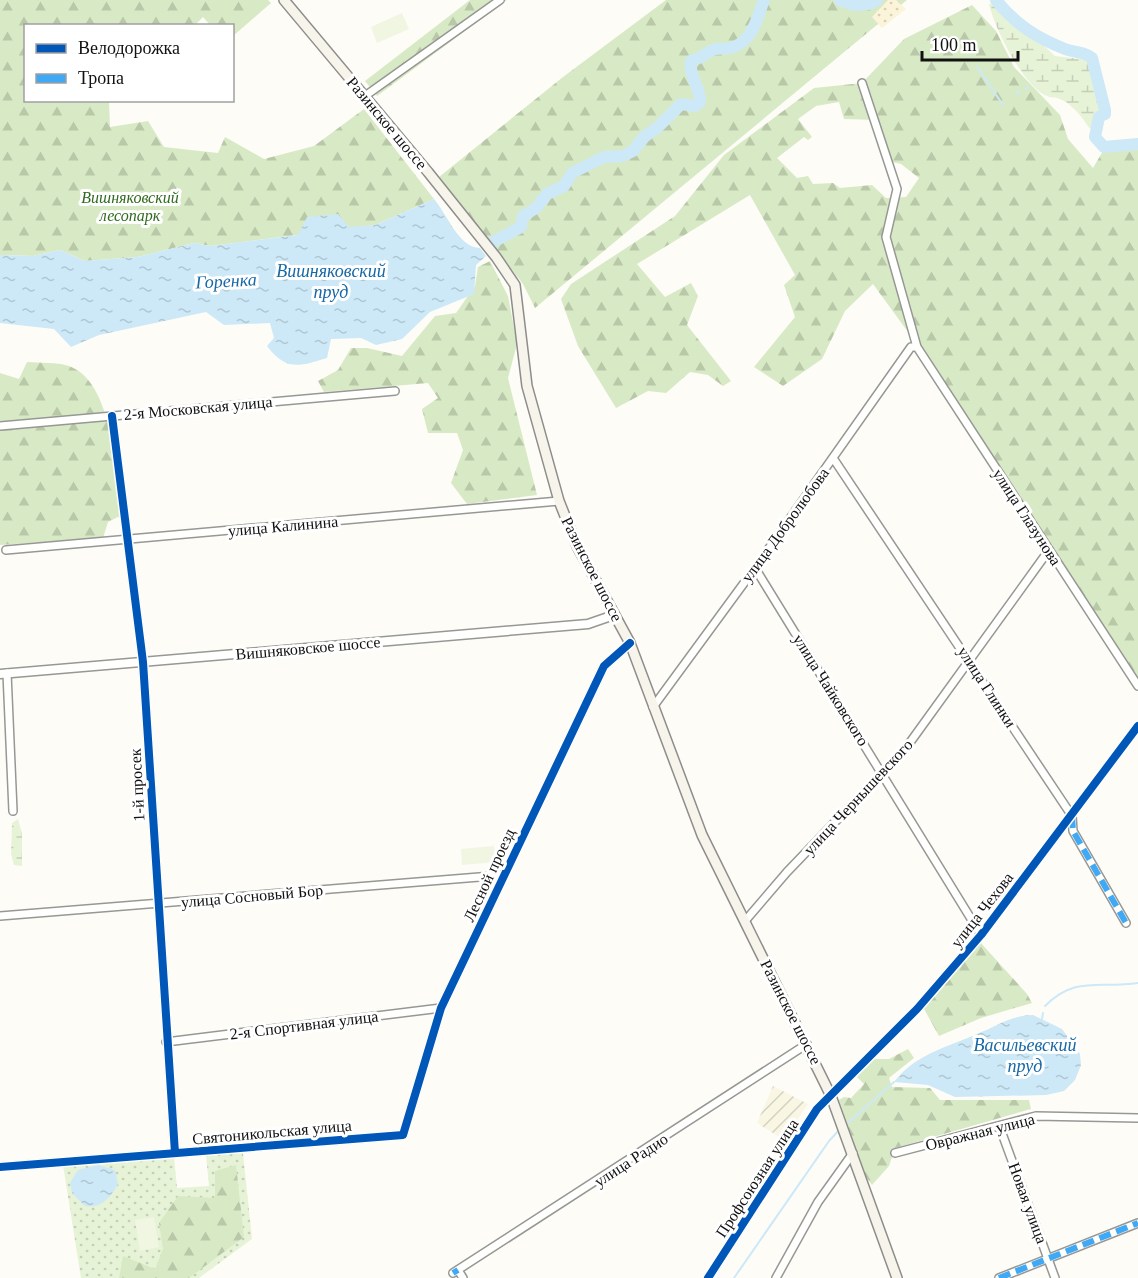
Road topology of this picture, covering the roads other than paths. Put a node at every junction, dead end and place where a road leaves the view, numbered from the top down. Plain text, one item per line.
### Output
1 (284, 0) edge
2 (500, 0) edge
3 (862, 83) dead end
4 (366, 96) junction
5 (917, 347) junction
6 (395, 391) dead end
7 (112, 416) junction
8 (0, 426) edge
9 (833, 458) junction
10 (559, 501) junction
11 (127, 540) junction
12 (6, 550) dead end
13 (1049, 550) junction
14 (755, 568) junction
15 (615, 615) junction
16 (630, 643) junction
17 (969, 661) junction
18 (143, 662) junction
19 (4, 674) edge
20 (1138, 686) edge
21 (653, 707) junction
22 (1138, 726) edge
23 (884, 774) junction
24 (14, 811) dead end
25 (1072, 816) junction
26 (504, 875) junction
27 (157, 903) junction
28 (0, 916) edge
29 (745, 921) junction
30 (1126, 923) dead end
31 (981, 935) junction
32 (441, 1008) junction
33 (166, 1042) junction
34 (807, 1044) junction
35 (831, 1096) junction
36 (1138, 1118) edge
37 (1000, 1128) junction
38 (403, 1135) joint
39 (175, 1153) junction
40 (853, 1153) junction
41 (895, 1153) dead end
42 (0, 1167) edge
43 (1138, 1223) edge
44 (1048, 1259) junction
45 (463, 1278) edge
46 (708, 1278) edge
47 (776, 1278) edge
48 (897, 1278) edge
49 (999, 1278) edge
50 (1055, 1278) edge

1 - 4 main road, Разинское шоссе
2 - 4 street
3 - 5 street, улица Глазунова
4 - 10 main road, Разинское шоссе
5 - 9 street, улица Добролюбова
5 - 13 street, улица Глазунова
6 - 7 street, 2-я Московская улица
7 - 8 street, 2-я Московская улица
7 - 11 street, 1-й просек
9 - 14 street, улица Добролюбова
9 - 17 street, улица Глинки
10 - 11 street, улица Калинина
10 - 15 main road, Разинское шоссе
11 - 12 street, улица Калинина
11 - 18 street, 1-й просек
13 - 17 street, улица Чернышевского
13 - 20 street, улица Глазунова
14 - 21 street, улица Добролюбова
14 - 23 street, улица Чайковского
15 - 16 main road, Разинское шоссе
15 - 18 street, Вишняковское шоссе
16 - 21 main road, Разинское шоссе
16 - 26 street, Лесной проезд
17 - 23 street, улица Чернышевского
17 - 25 street, улица Глинки
18 - 19 street, Вишняковское шоссе
18 - 27 street, 1-й просек
19 - 24 street
21 - 29 main road, Разинское шоссе
22 - 25 street, улица Чехова
23 - 29 street, улица Чернышевского
23 - 31 street, улица Чайковского
25 - 30 street, улица Глинки
25 - 31 street, улица Чехова
26 - 27 street, улица Сосновый Бор
26 - 32 street, Лесной проезд
27 - 28 street, улица Сосновый Бор
27 - 33 street, 1-й просек
29 - 34 main road, Разинское шоссе
31 - 35 street, улица Чехова
32 - 33 street, 2-я Спортивная улица
32 - 38 street, Лесной проезд
33 - 39 street, 1-й просек
34 - 35 main road, Разинское шоссе
34 - 45 street, улица Радио
35 - 40 main road, Разинское шоссе
35 - 46 street, Профсоюзная улица
36 - 37 street, Овражная улица
37 - 41 street, Овражная улица
37 - 44 street, Новая улица
38 - 39 street, Святоникольская улица
39 - 42 street, Святоникольская улица
40 - 47 street
40 - 48 main road, Разинское шоссе
43 - 44 street
44 - 49 street
44 - 50 street, Новая улица

